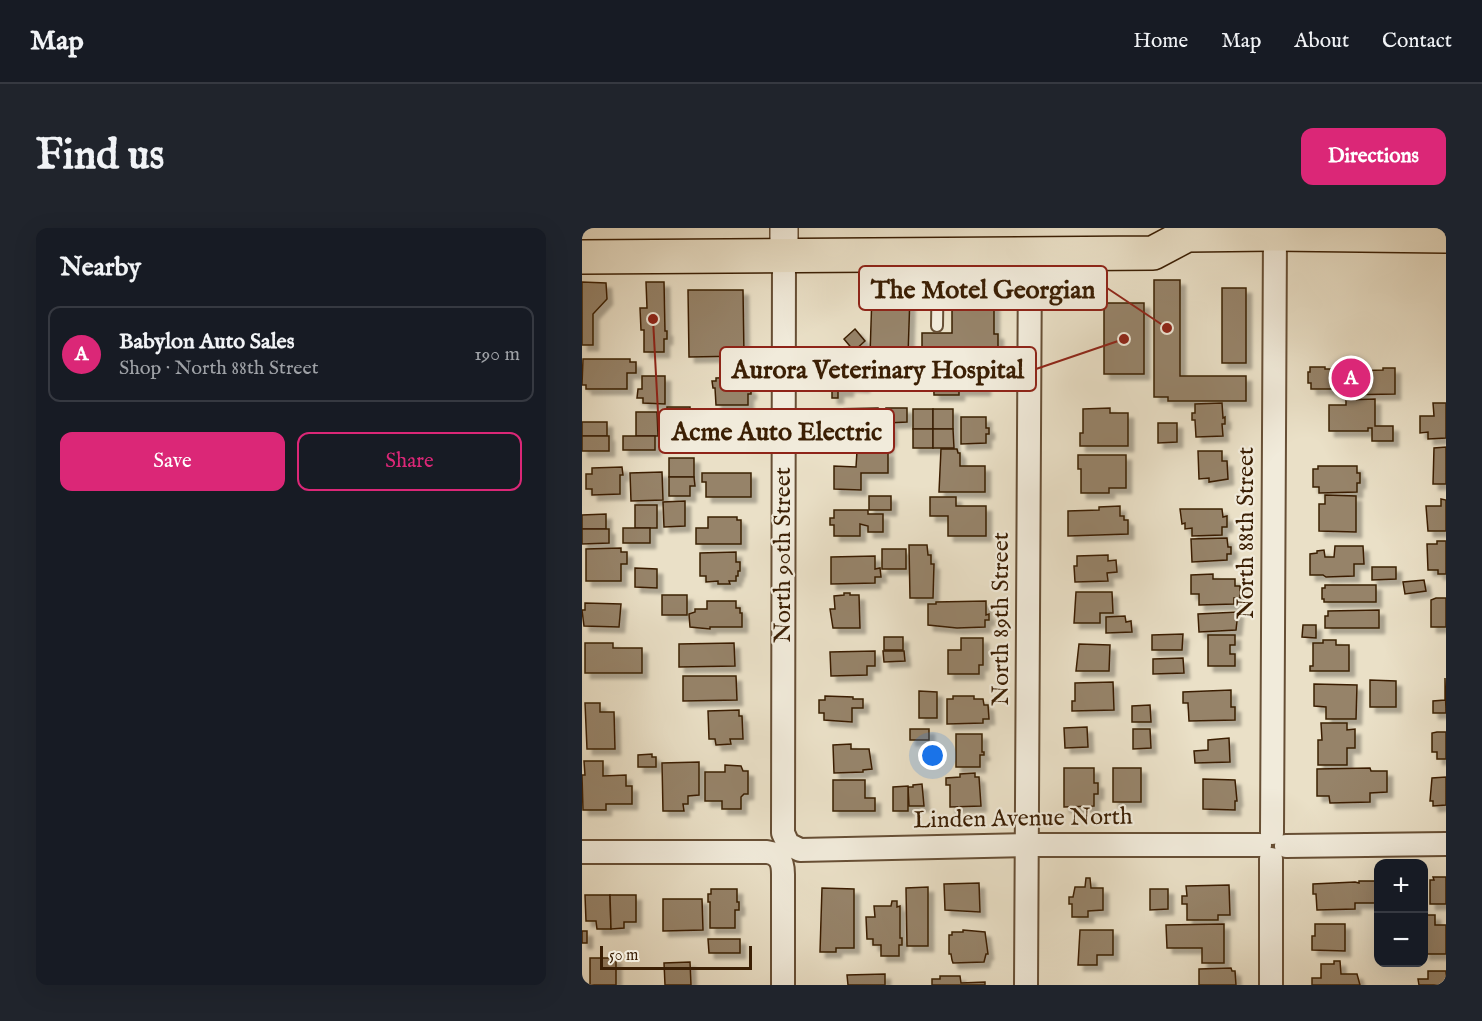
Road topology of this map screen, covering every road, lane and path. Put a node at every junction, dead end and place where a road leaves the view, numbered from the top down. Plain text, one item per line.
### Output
1 (1197, 231) edge
2 (1275, 231) edge
3 (1395, 232) edge
4 (1446, 236) edge
5 (784, 242) edge
6 (1030, 252) junction
7 (895, 254) junction
8 (582, 257) edge
9 (938, 268) junction
10 (995, 281) dead end
11 (895, 290) dead end
12 (937, 326) dead end
13 (1446, 844) edge
14 (1026, 845) junction
15 (1272, 845) junction
16 (783, 850) junction
17 (582, 852) edge
18 (783, 985) edge
19 (1026, 985) edge
20 (1271, 985) edge

1 - 2 highway
1 - 6 highway
2 - 3 highway
2 - 15 street, North 88th Street
3 - 4 highway
5 - 7 highway
5 - 8 highway
5 - 16 street, North 90th Street
6 - 9 highway
6 - 14 street, North 89th Street
7 - 9 highway
7 - 11 lane
9 - 10 lane
9 - 12 lane
13 - 15 street, Linden Avenue North
14 - 15 street, Linden Avenue North
14 - 16 street, Linden Avenue North
14 - 19 street, North 89th Street
15 - 20 street, North 88th Street
16 - 17 street, Linden Avenue North
16 - 18 street, North 90th Street

